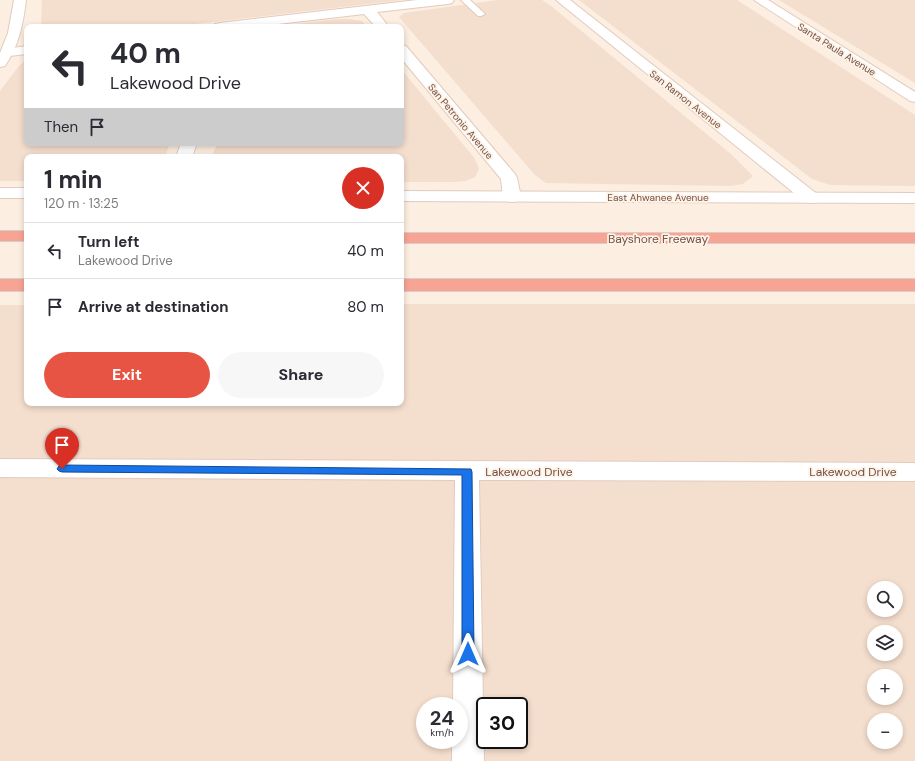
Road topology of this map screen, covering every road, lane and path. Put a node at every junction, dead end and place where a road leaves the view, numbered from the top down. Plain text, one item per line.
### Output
1 (20, 0) edge
2 (448, 0) edge
3 (465, 0) edge
4 (562, 0) edge
5 (760, 0) edge
6 (368, 10) junction
7 (481, 14) dead end
8 (246, 24) edge
9 (380, 24) edge
10 (24, 50) edge
11 (9, 52) junction
12 (404, 53) edge
13 (0, 63) edge
14 (915, 98) edge
15 (0, 193) edge
16 (24, 193) edge
17 (404, 196) edge
18 (512, 196) junction
19 (811, 198) junction
20 (915, 198) edge
21 (0, 236) edge
22 (24, 236) edge
23 (404, 238) edge
24 (915, 238) edge
25 (0, 285) edge
26 (24, 285) edge
27 (404, 285) edge
28 (915, 285) edge
29 (0, 468) edge
30 (467, 472) junction
31 (915, 472) edge
32 (468, 761) edge

1 - 11 street
2 - 6 street
3 - 7 lane
4 - 19 street, San Ramon Avenue
5 - 14 street, Santa Paula Avenue
6 - 8 street
6 - 9 street
10 - 11 street
11 - 13 street
12 - 18 street, San Petronio Avenue
15 - 16 street
17 - 18 street, East Ahwanee Avenue
18 - 19 street, East Ahwanee Avenue
19 - 20 street, East Ahwanee Avenue
21 - 22 highway
23 - 24 highway, Bayshore Freeway
25 - 26 highway
27 - 28 highway
29 - 30 street, Lakewood Drive
30 - 31 street, Lakewood Drive
30 - 32 street

